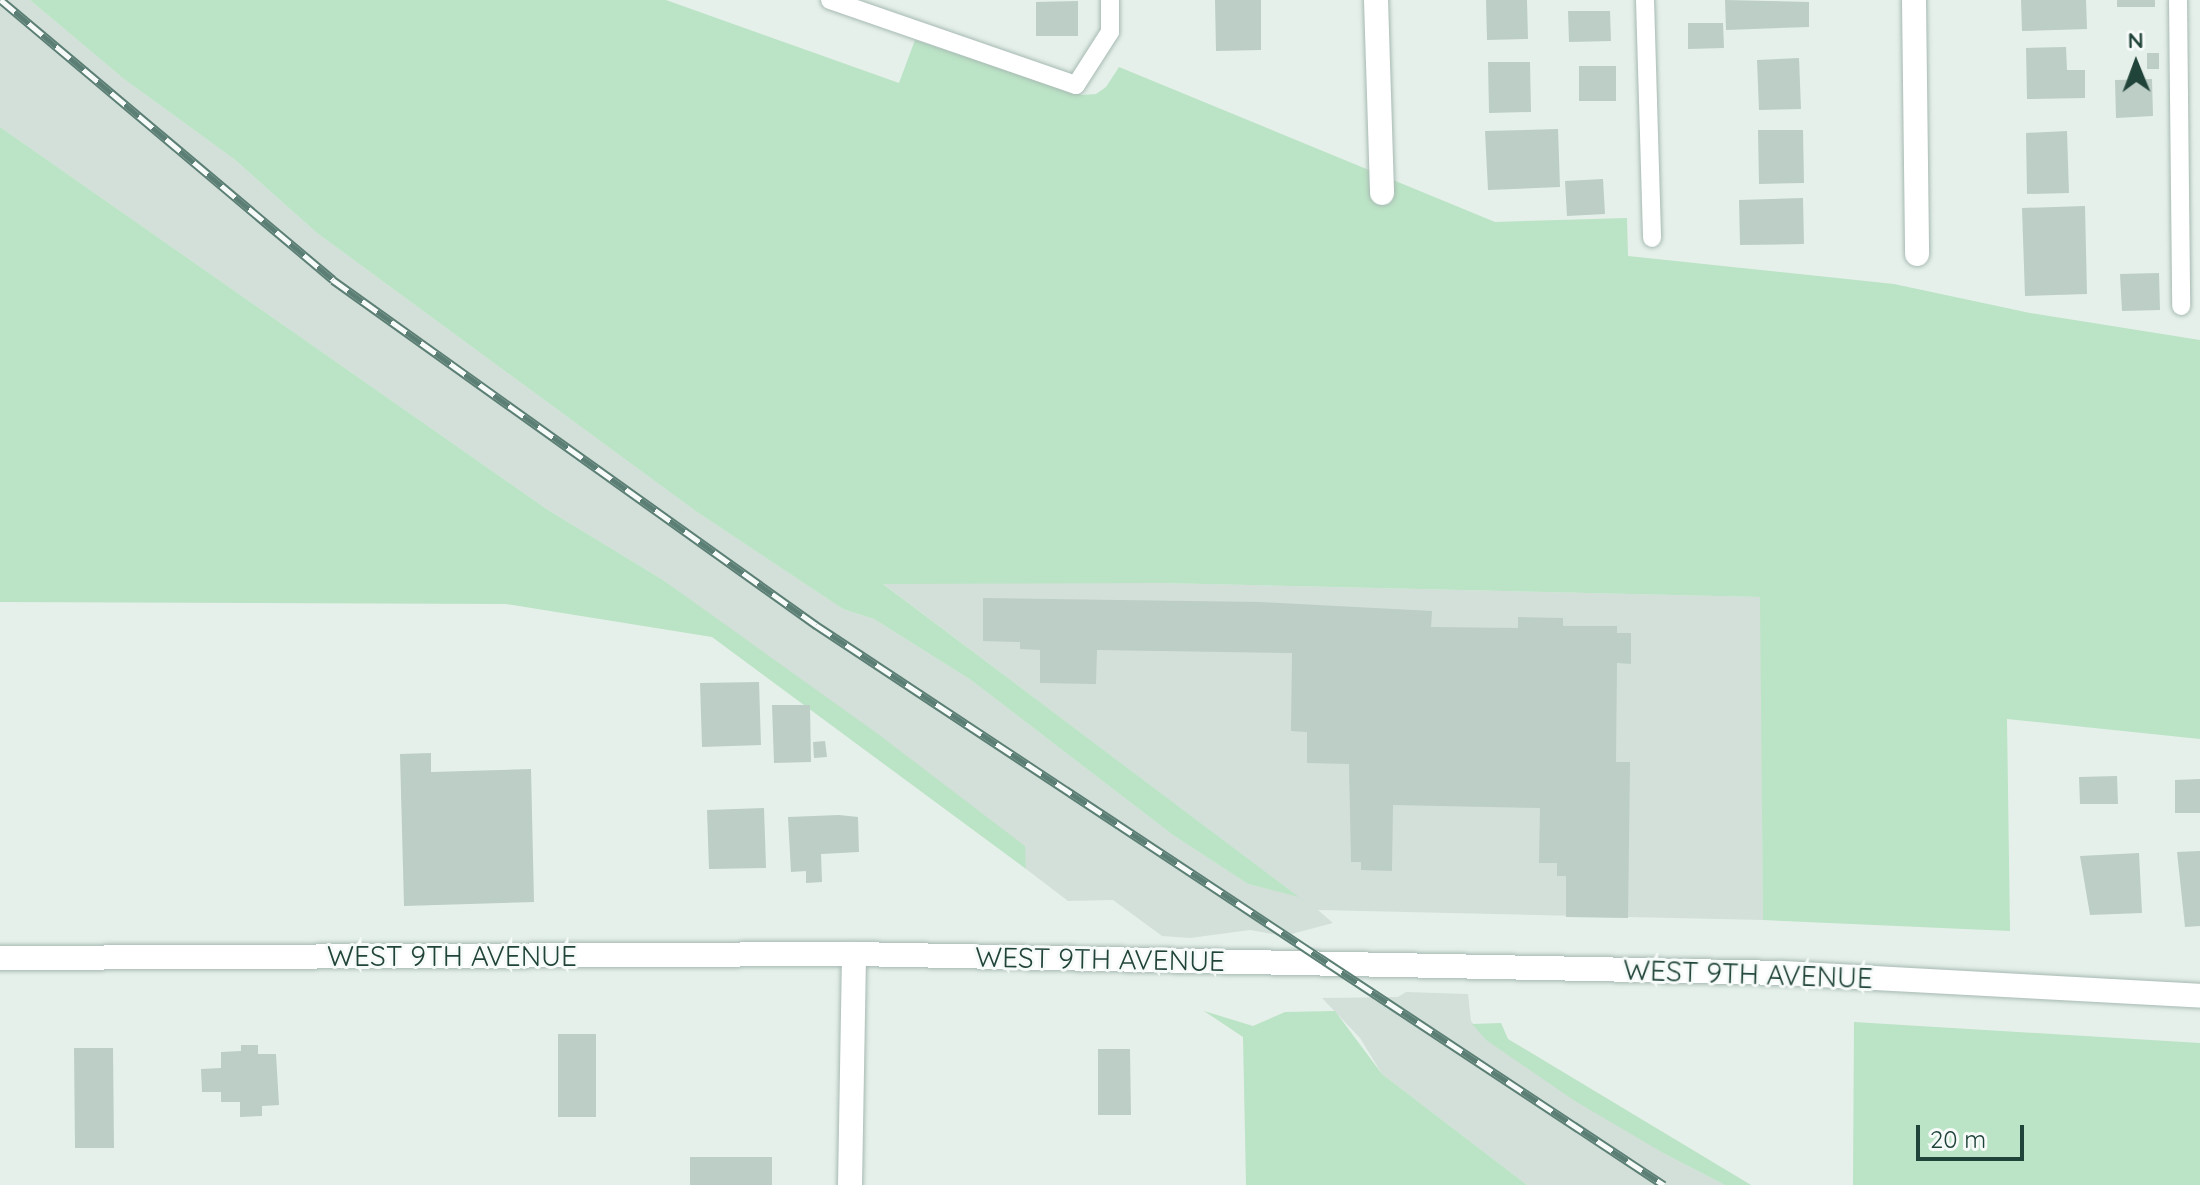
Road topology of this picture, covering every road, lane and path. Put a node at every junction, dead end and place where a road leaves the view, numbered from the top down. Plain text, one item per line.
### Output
1 (830, 0) edge
2 (1110, 0) edge
3 (1376, 0) edge
4 (1645, 0) edge
5 (1914, 0) edge
6 (2178, 0) edge
7 (1382, 193) dead end
8 (1652, 238) dead end
9 (1917, 254) dead end
10 (2181, 306) dead end
11 (854, 954) junction
12 (0, 958) edge
13 (2200, 996) edge
14 (850, 1185) edge

1 - 2 lane
3 - 7 street
4 - 8 lane
5 - 9 street
6 - 10 lane
11 - 12 street, WEST 9TH AVENUE
11 - 13 street, WEST 9TH AVENUE
11 - 14 street

